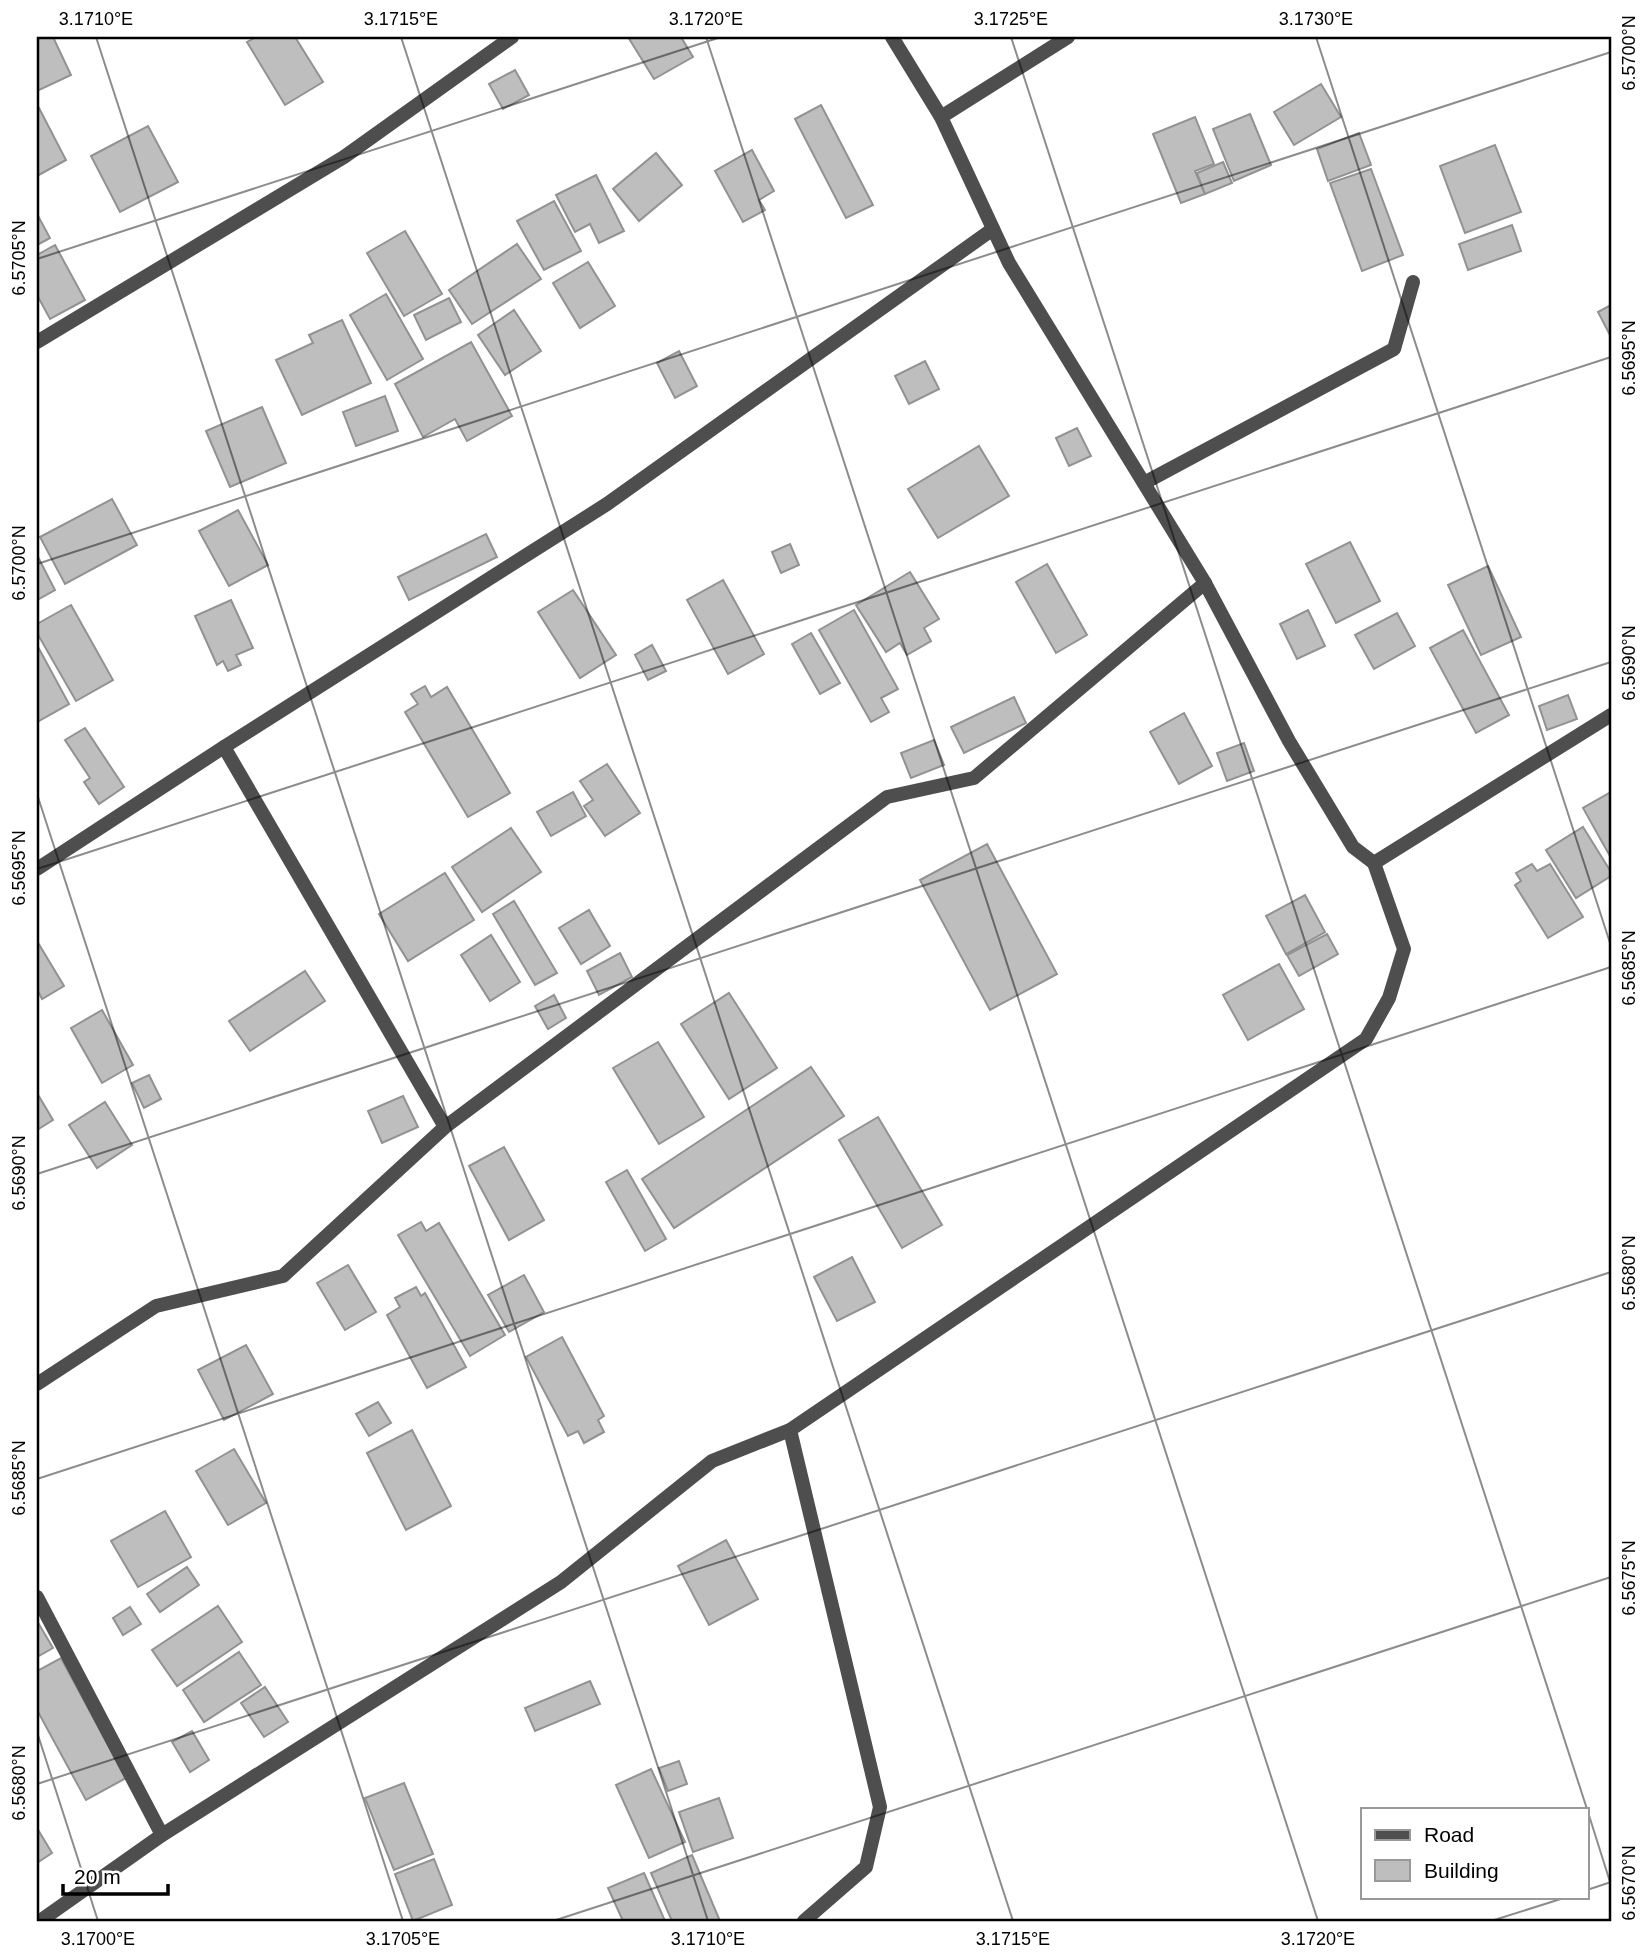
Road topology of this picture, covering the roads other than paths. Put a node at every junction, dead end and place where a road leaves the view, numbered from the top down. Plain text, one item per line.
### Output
1 (512, 37) edge
2 (892, 37) edge
3 (1068, 37) edge
4 (941, 117) junction
5 (993, 229) junction
6 (1413, 282) dead end
7 (37, 342) edge
8 (1144, 484) junction
9 (1205, 583) junction
10 (1611, 715) edge
11 (224, 747) junction
12 (1374, 863) junction
13 (37, 869) edge
14 (445, 1127) junction
15 (37, 1384) edge
16 (790, 1430) junction
17 (37, 1597) edge
18 (162, 1835) junction
19 (40, 1921) edge
20 (804, 1921) edge

1 - 7 street
2 - 4 street
3 - 4 street
4 - 5 street
5 - 8 street
5 - 11 street
6 - 8 street
8 - 9 street
9 - 12 street
9 - 14 street
10 - 12 street
11 - 13 street
11 - 14 street
12 - 16 street
14 - 15 street
16 - 18 street
16 - 20 street
17 - 18 street
18 - 19 street

